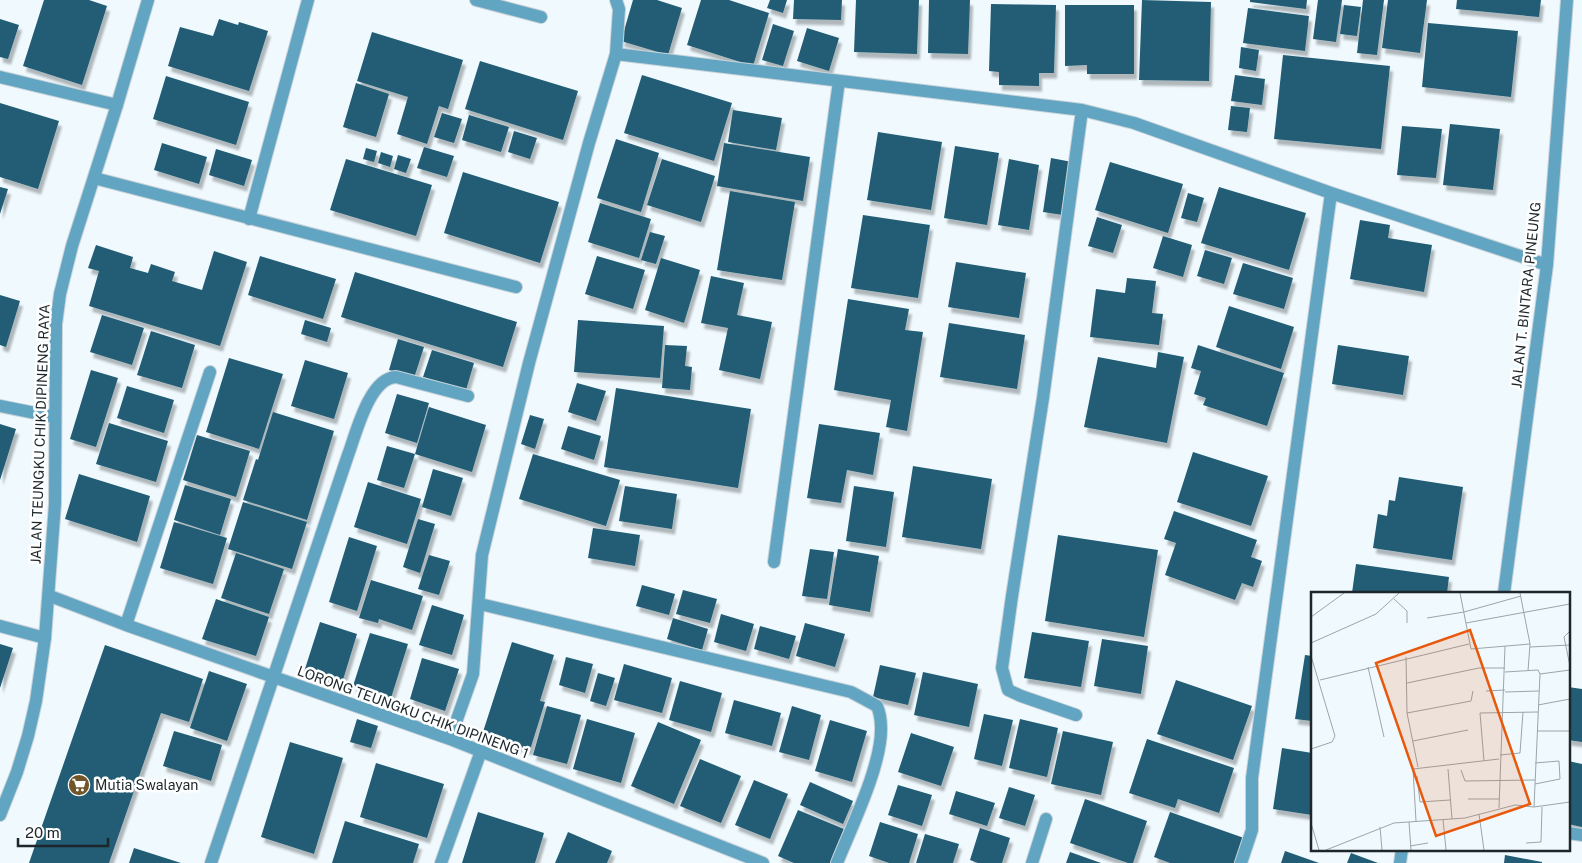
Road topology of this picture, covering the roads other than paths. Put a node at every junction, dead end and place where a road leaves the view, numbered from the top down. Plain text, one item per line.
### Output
1 (148, 0) edge
2 (308, 0) edge
3 (476, 0) edge
4 (616, 0) edge
5 (1567, 0) edge
6 (541, 17) dead end
7 (616, 54) junction
8 (0, 76) edge
9 (839, 81) junction
10 (117, 105) junction
11 (1082, 110) junction
12 (94, 178) junction
13 (1331, 193) junction
14 (250, 218) junction
15 (1547, 264) junction
16 (516, 287) dead end
17 (210, 372) dead end
18 (468, 396) dead end
19 (0, 406) edge
20 (55, 417) junction
21 (774, 562) dead end
22 (1504, 592) edge
23 (50, 596) junction
24 (480, 604) junction
25 (126, 625) junction
26 (0, 626) edge
27 (45, 638) junction
28 (274, 677) junction
29 (1076, 715) dead end
30 (450, 739) junction
31 (481, 751) junction
32 (0, 815) edge
33 (1046, 819) dead end
34 (1402, 850) edge
35 (211, 863) edge
36 (441, 863) edge
37 (763, 863) edge
38 (837, 863) edge
39 (1032, 863) edge
40 (1241, 863) edge
41 (1400, 863) edge

1 - 10 street, JALAN TEUNGKU CHIK DIPINENG RAYA
2 - 14 street
3 - 6 street
4 - 7 street
5 - 15 street, JALAN T. BINTARA PINEUNG
7 - 9 street
7 - 24 street
8 - 10 street
9 - 11 street
9 - 21 street
10 - 12 street, JALAN TEUNGKU CHIK DIPINENG RAYA
11 - 13 street
11 - 29 street
12 - 14 street
12 - 20 street, JALAN TEUNGKU CHIK DIPINENG RAYA
13 - 15 street
13 - 40 street
14 - 16 street
15 - 22 street, JALAN T. BINTARA PINEUNG
17 - 25 street
18 - 28 street
19 - 20 street
20 - 23 street, JALAN TEUNGKU CHIK DIPINENG RAYA
23 - 25 street, LORONG TEUNGKU CHIK DIPINENG 1
23 - 27 street, JALAN TEUNGKU CHIK DIPINENG RAYA
24 - 30 street
24 - 38 street
25 - 28 street, LORONG TEUNGKU CHIK DIPINENG 1
26 - 27 street
27 - 32 street, JALAN TEUNGKU CHIK DIPINENG RAYA
28 - 30 street, LORONG TEUNGKU CHIK DIPINENG 1
28 - 35 street
30 - 31 street, LORONG TEUNGKU CHIK DIPINENG 1
31 - 36 street
31 - 37 street, LORONG TEUNGKU CHIK DIPINENG 1
33 - 39 street
34 - 41 street

